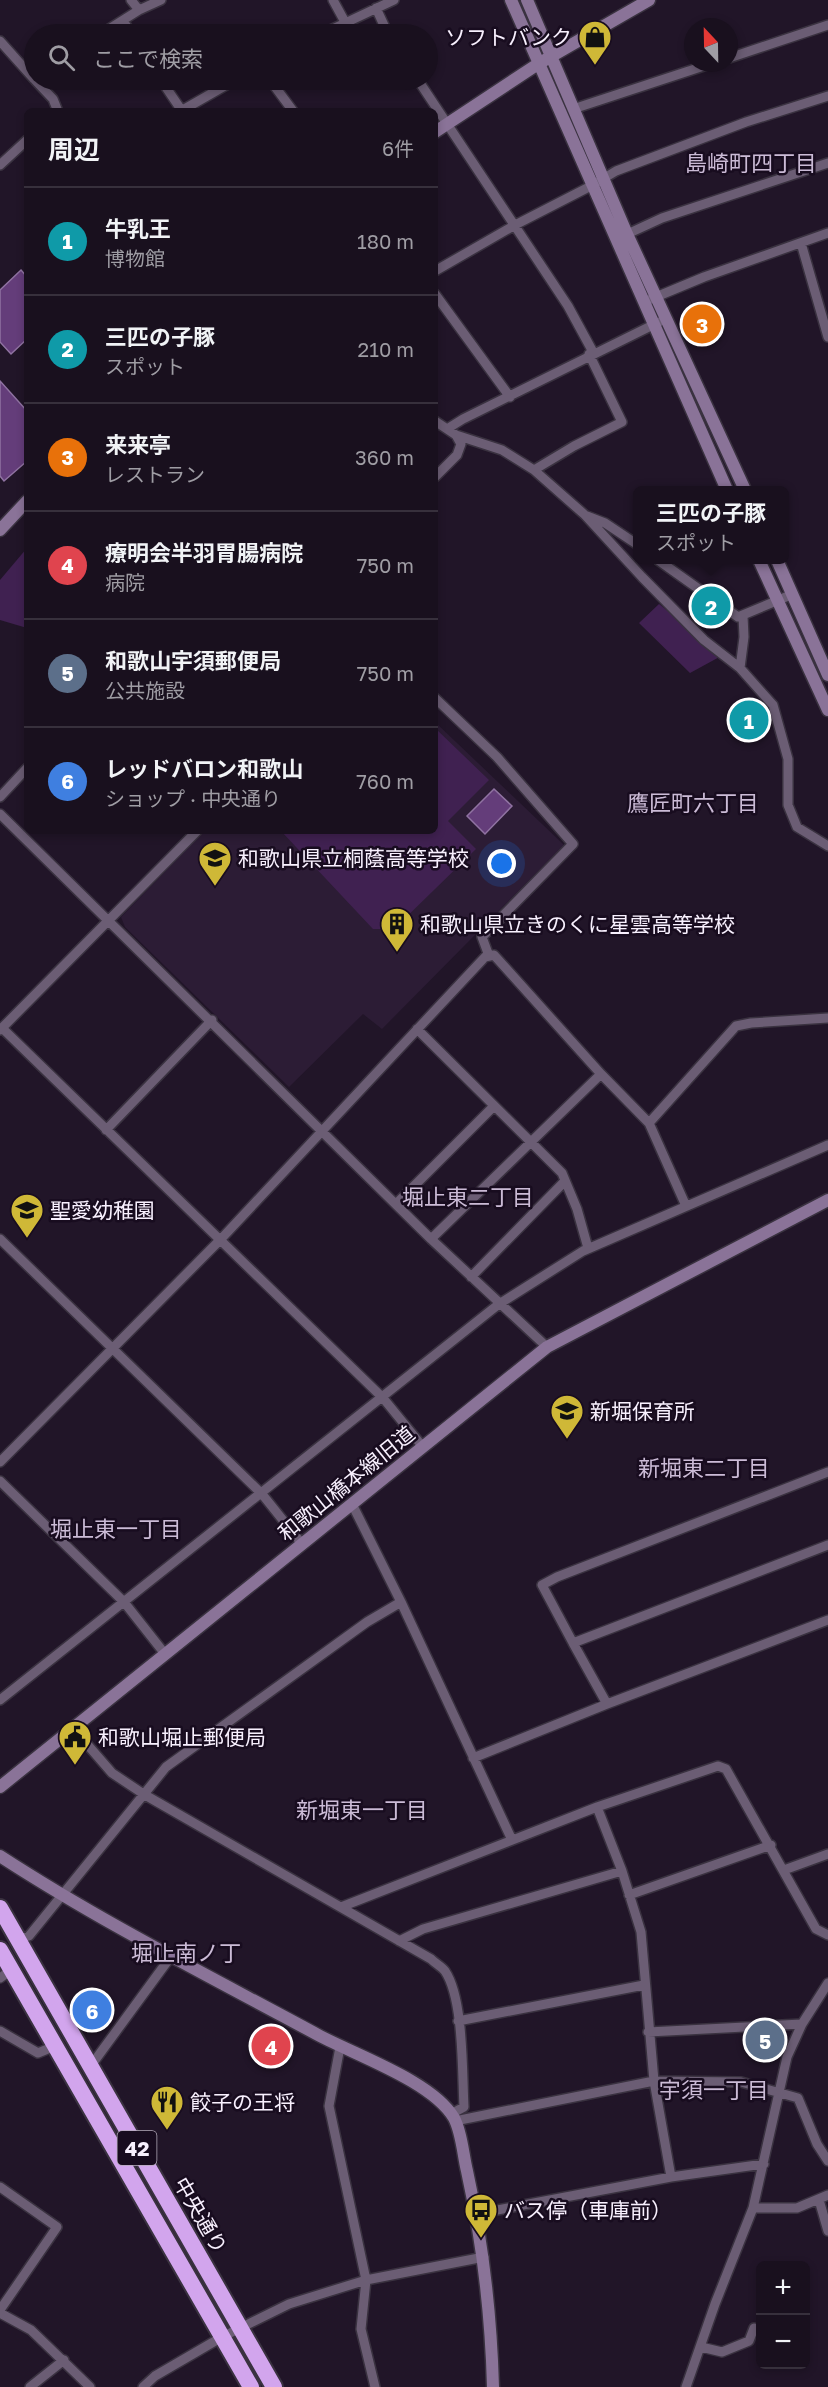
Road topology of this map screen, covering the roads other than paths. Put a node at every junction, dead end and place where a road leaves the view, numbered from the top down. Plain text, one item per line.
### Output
1 (131, 0) edge
2 (161, 0) edge
3 (333, 0) edge
4 (394, 0) edge
5 (511, 0) edge
6 (527, 0) edge
7 (647, 0) edge
8 (376, 8) junction
9 (139, 10) junction
10 (123, 21) junction
11 (345, 22) junction
12 (118, 24) edge
13 (125, 24) edge
14 (341, 24) edge
15 (383, 24) edge
16 (828, 25) edge
17 (0, 40) edge
18 (738, 55) edge
19 (550, 56) junction
20 (538, 64) junction
21 (24, 67) edge
22 (686, 72) edge
23 (45, 90) edge
24 (168, 90) edge
25 (219, 90) edge
26 (277, 90) edge
27 (425, 90) edge
28 (828, 96) edge
29 (57, 108) edge
30 (180, 108) edge
31 (187, 108) edge
32 (290, 108) edge
33 (436, 108) edge
34 (573, 109) junction
35 (438, 110) edge
36 (447, 124) junction
37 (438, 130) edge
38 (24, 144) edge
39 (828, 163) edge
40 (0, 165) edge
41 (603, 178) junction
42 (591, 186) junction
43 (515, 225) junction
44 (828, 233) edge
45 (627, 234) junction
46 (615, 240) junction
47 (801, 243) junction
48 (438, 269) edge
49 (656, 297) junction
50 (438, 298) edge
51 (643, 302) junction
52 (666, 318) junction
53 (653, 324) junction
54 (828, 337) edge
55 (591, 353) junction
56 (510, 397) junction
57 (438, 423) edge
58 (447, 429) junction
59 (456, 435) junction
60 (534, 470) junction
61 (438, 474) edge
62 (725, 486) edge
63 (743, 486) edge
64 (24, 504) edge
65 (585, 515) junction
66 (0, 530) edge
67 (633, 542) edge
68 (664, 564) edge
69 (761, 564) edge
70 (779, 564) edge
71 (793, 594) junction
72 (777, 601) junction
73 (743, 616) junction
74 (740, 668) junction
75 (828, 675) edge
76 (438, 701) edge
77 (826, 702) edge
78 (24, 771) edge
79 (0, 797) edge
80 (0, 814) edge
81 (194, 834) edge
82 (828, 846) edge
83 (109, 921) junction
84 (489, 956) junction
85 (828, 1018) edge
86 (212, 1020) junction
87 (1, 1029) edge
88 (417, 1029) junction
89 (601, 1074) junction
90 (494, 1106) junction
91 (649, 1123) junction
92 (106, 1130) junction
93 (321, 1130) junction
94 (530, 1143) junction
95 (828, 1145) edge
96 (566, 1181) junction
97 (828, 1200) edge
98 (396, 1204) junction
99 (686, 1206) junction
100 (828, 1207) edge
101 (0, 1239) edge
102 (221, 1239) junction
103 (432, 1239) junction
104 (741, 1246) junction
105 (588, 1248) junction
106 (471, 1277) junction
107 (500, 1304) junction
108 (113, 1347) junction
109 (547, 1347) junction
110 (383, 1398) junction
111 (423, 1447) junction
112 (0, 1462) edge
113 (828, 1472) edge
114 (0, 1481) edge
115 (262, 1494) junction
116 (351, 1504) junction
117 (302, 1544) junction
118 (828, 1545) edge
119 (124, 1602) junction
120 (401, 1602) junction
121 (828, 1620) edge
122 (573, 1643) junction
123 (165, 1654) junction
124 (0, 1700) edge
125 (607, 1704) junction
126 (73, 1728) junction
127 (473, 1758) junction
128 (0, 1787) edge
129 (145, 1795) junction
130 (597, 1807) junction
131 (512, 1840) junction
132 (771, 1845) junction
133 (828, 1854) edge
134 (0, 1856) edge
135 (622, 1870) junction
136 (784, 1870) junction
137 (63, 1895) junction
138 (629, 1895) junction
139 (0, 1908) edge
140 (341, 1908) junction
141 (828, 1935) edge
142 (17, 1939) junction
143 (399, 1941) junction
144 (0, 1950) edge
145 (172, 1955) junction
146 (5, 1974) edge
147 (828, 1983) edge
148 (644, 1985) junction
149 (459, 2021) junction
150 (802, 2024) junction
151 (0, 2031) edge
152 (648, 2032) junction
153 (55, 2046) junction
154 (340, 2047) junction
155 (90, 2067) junction
156 (654, 2081) junction
157 (779, 2095) junction
158 (453, 2118) junction
159 (828, 2161) edge
160 (764, 2164) junction
161 (670, 2177) junction
162 (0, 2187) edge
163 (824, 2197) edge
164 (753, 2208) junction
165 (476, 2214) junction
166 (828, 2231) edge
167 (484, 2257) junction
168 (366, 2280) junction
169 (0, 2312) edge
170 (240, 2327) junction
171 (754, 2328) dead end
172 (222, 2337) junction
173 (701, 2347) junction
174 (64, 2360) junction
175 (30, 2387) edge
176 (90, 2387) edge
177 (143, 2387) edge
178 (251, 2387) edge
179 (274, 2387) edge
180 (375, 2387) edge
181 (493, 2387) edge
182 (686, 2387) edge

1 - 9 street
2 - 9 street
3 - 11 street
4 - 8 street
5 - 20 street
6 - 19 street
7 - 19 street
8 - 11 street
8 - 15 street
9 - 10 street
10 - 12 street
10 - 13 street
11 - 14 street
16 - 18 street
17 - 21 street
19 - 20 street
19 - 34 street
20 - 36 street
20 - 42 street
22 - 34 street
23 - 29 street
24 - 30 street
25 - 31 street
26 - 32 street
27 - 33 street
28 - 41 street
34 - 41 street
35 - 36 street
36 - 37 street
36 - 43 street
38 - 40 street
39 - 45 street
41 - 42 street
41 - 45 street
42 - 43 street
42 - 46 street
43 - 48 street
43 - 55 street
44 - 47 street
45 - 46 street
45 - 49 street
46 - 51 street
47 - 49 street
47 - 54 street
49 - 51 street
49 - 52 street
50 - 56 street
51 - 53 street
52 - 53 street
52 - 63 street
53 - 55 street
53 - 62 street
55 - 56 street
55 - 60 street
56 - 58 street
57 - 58 street
58 - 59 street
59 - 60 street
59 - 61 street
60 - 65 street
64 - 66 street
65 - 67 street
65 - 74 street
68 - 73 street
69 - 72 street
70 - 71 street
71 - 72 street
71 - 75 street
72 - 73 street
72 - 77 street
73 - 74 street
74 - 82 street
76 - 84 street
78 - 79 street
80 - 83 street
81 - 83 street
83 - 86 street
83 - 87 street
84 - 88 street
84 - 89 street
85 - 91 street
86 - 92 street
86 - 93 street
87 - 92 street
88 - 90 street
88 - 93 street
89 - 91 street
89 - 94 street
90 - 94 street
90 - 98 street
91 - 99 street
92 - 102 street
93 - 98 street
93 - 102 street
94 - 96 street
94 - 103 street
95 - 99 street
96 - 105 street
96 - 106 street
97 - 104 street, 和歌山橋本線旧道
98 - 103 street
99 - 105 street
100 - 104 street, 和歌山橋本線旧道
101 - 108 street
102 - 108 street
102 - 110 street
103 - 106 street
104 - 109 street, 和歌山橋本線旧道
105 - 107 street
106 - 107 street
107 - 109 street
107 - 110 street
108 - 112 street
108 - 115 street
109 - 111 street, 和歌山橋本線旧道
110 - 111 street
110 - 115 street
111 - 116 street, 和歌山橋本線旧道
113 - 122 street
114 - 119 street
115 - 117 street
115 - 119 street
116 - 117 street, 和歌山橋本線旧道
116 - 120 street
117 - 123 street, 和歌山橋本線旧道
118 - 122 street
119 - 123 street
119 - 124 street
120 - 127 street
120 - 129 street
121 - 125 street
122 - 125 street
123 - 126 street, 和歌山橋本線旧道
125 - 127 street
126 - 128 street, 和歌山橋本線旧道
126 - 129 street
127 - 131 street
129 - 137 street
129 - 140 street
130 - 131 street
130 - 132 street
130 - 135 street
131 - 140 street
132 - 136 street
132 - 138 street
133 - 136 street
134 - 137 street
135 - 138 street
135 - 143 street
136 - 141 street
137 - 142 street
137 - 145 street
138 - 148 street
139 - 142 highway, 中央通り / 42
140 - 143 street
142 - 155 highway, 中央通り / 42
143 - 149 street
144 - 146 highway, 中央通り / 42
145 - 154 street
145 - 155 street
146 - 153 highway, 中央通り / 42
147 - 150 street
148 - 149 street
148 - 152 street
149 - 158 street
150 - 152 street
150 - 157 street
151 - 153 street
152 - 156 street
153 - 172 highway, 中央通り / 42
154 - 158 street
154 - 168 street
155 - 170 highway, 中央通り / 42
156 - 157 street
156 - 158 street
156 - 161 street
157 - 159 street
157 - 160 street
158 - 165 street
160 - 161 street
160 - 164 street
161 - 165 street
162 - 169 street
163 - 164 street
163 - 166 street
164 - 173 street
165 - 167 street
167 - 168 street
167 - 181 street
168 - 170 street
168 - 180 street
169 - 174 street
170 - 172 street
170 - 179 highway, 中央通り / 42
171 - 173 street
172 - 177 street
172 - 178 highway, 中央通り / 42
173 - 182 street
174 - 175 street
174 - 176 street

